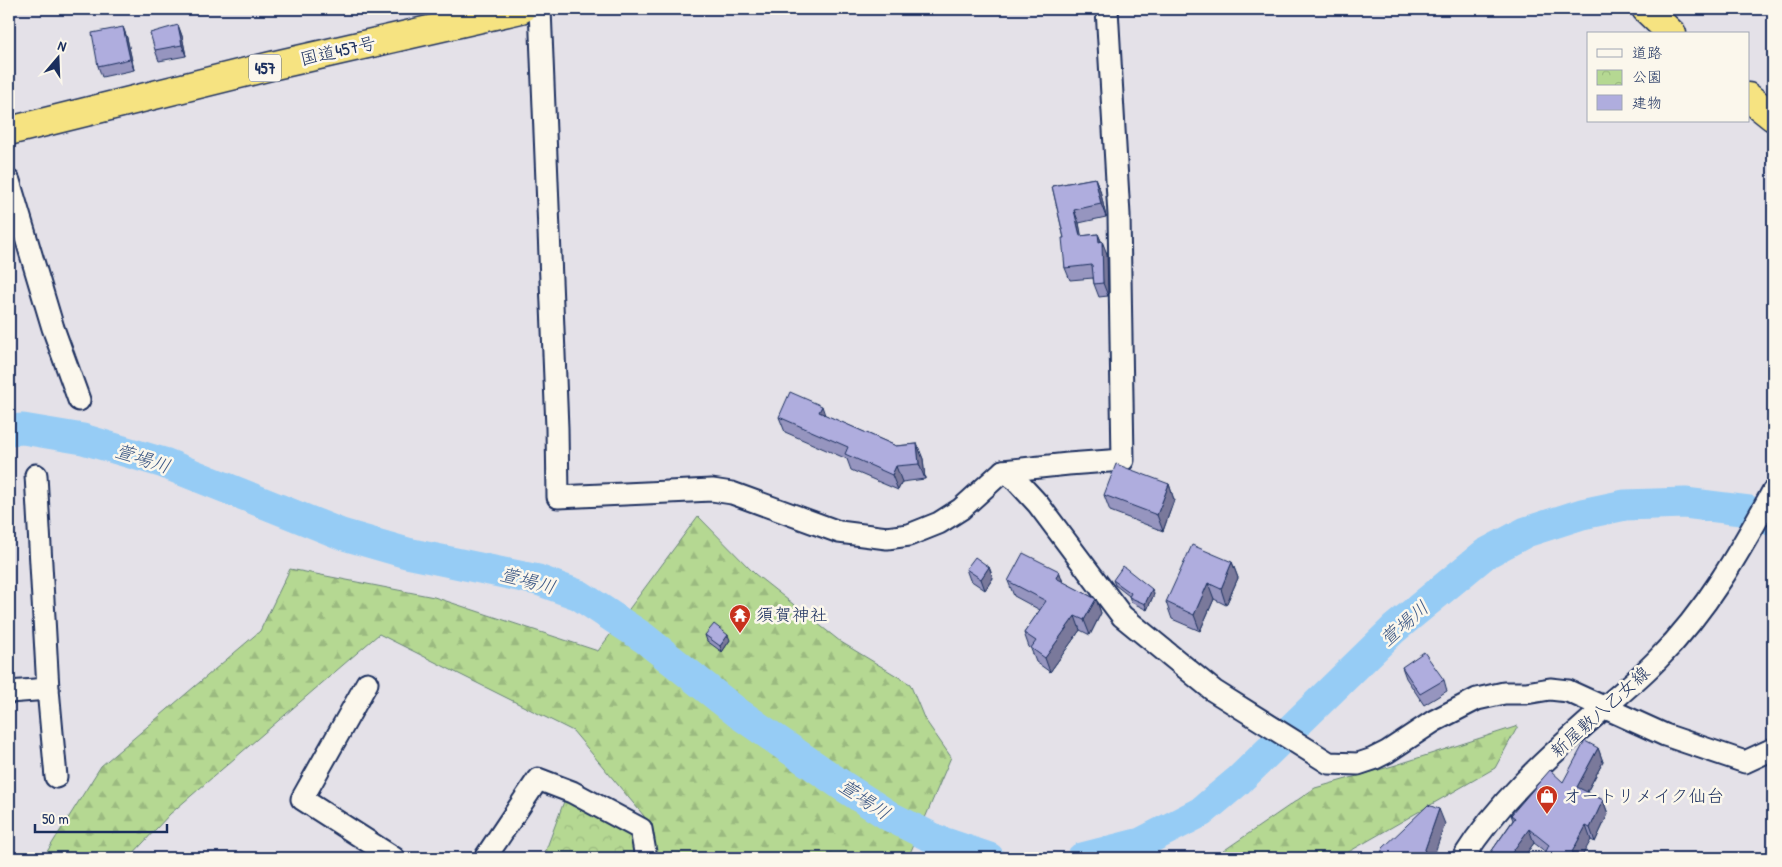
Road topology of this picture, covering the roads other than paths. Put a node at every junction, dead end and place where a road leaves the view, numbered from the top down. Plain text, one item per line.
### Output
1 (540, 9) edge
2 (1107, 9) edge
3 (1646, 9) edge
4 (509, 10) edge
5 (1670, 32) edge
6 (1750, 99) edge
7 (1773, 117) edge
8 (9, 131) edge
9 (9, 181) edge
10 (79, 400) dead end
11 (1002, 471) junction
12 (36, 475) dead end
13 (1773, 492) edge
14 (366, 683) dead end
15 (48, 689) junction
16 (9, 692) edge
17 (1605, 707) junction
18 (1773, 749) edge
19 (56, 777) dead end
20 (394, 858) edge
21 (485, 858) edge
22 (646, 858) edge
23 (1463, 858) edge

1 - 11 street
2 - 11 street
3 - 5 highway
4 - 8 highway, 国道457号 / 457
6 - 7 highway
9 - 10 street
11 - 17 street
12 - 15 street
13 - 17 street, 新屋敷八乙女線
14 - 20 street
15 - 16 street
15 - 19 street
17 - 18 street
17 - 23 street, 新屋敷八乙女線
21 - 22 street

